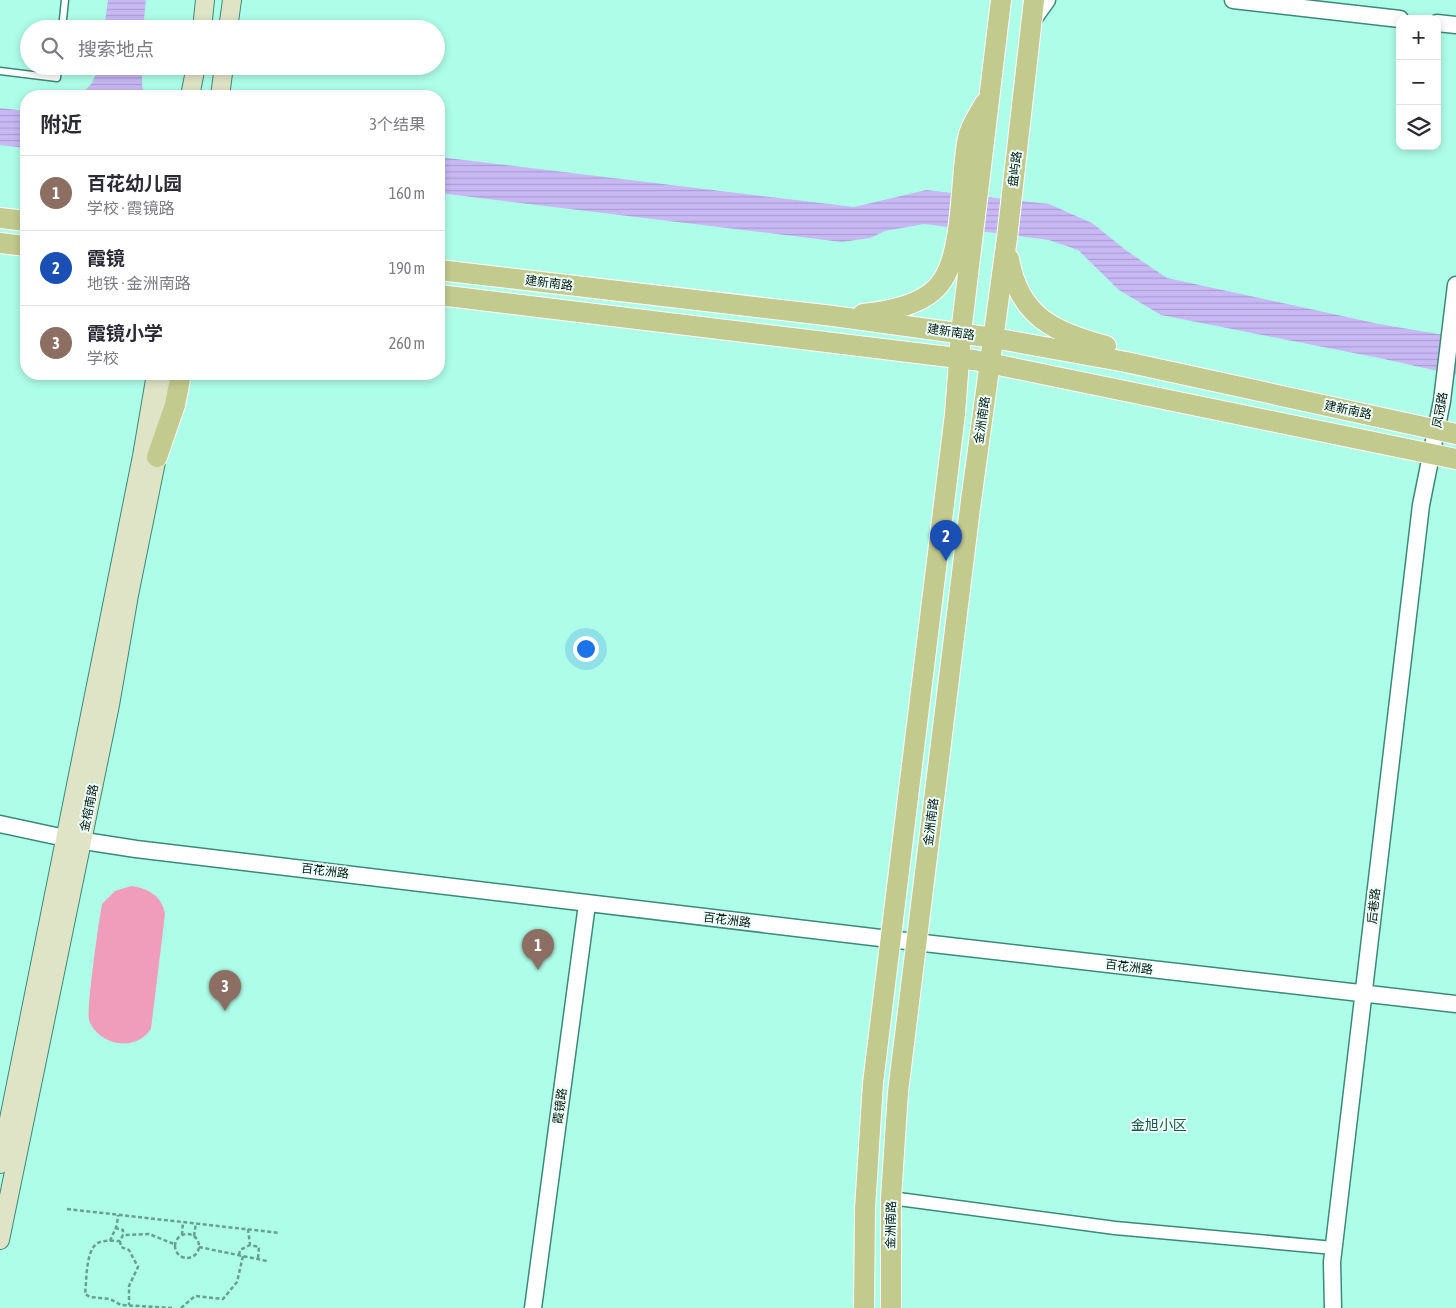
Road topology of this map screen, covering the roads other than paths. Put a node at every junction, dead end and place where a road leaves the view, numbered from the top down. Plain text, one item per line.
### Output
1 (65, 0) edge
2 (205, 0) edge
3 (232, 0) edge
4 (1001, 0) edge
5 (1034, 0) edge
6 (1047, 0) edge
7 (1233, 0) edge
8 (1396, 19) edge
9 (63, 20) edge
10 (203, 20) edge
11 (229, 20) edge
12 (1032, 21) junction
13 (1441, 23) edge
14 (1456, 25) edge
15 (0, 71) edge
16 (20, 74) edge
17 (32, 75) edge
18 (56, 75) edge
19 (195, 75) edge
20 (197, 75) edge
21 (223, 75) edge
22 (191, 90) edge
23 (196, 90) edge
24 (221, 90) edge
25 (990, 92) junction
26 (0, 218) edge
27 (20, 220) edge
28 (1006, 238) junction
29 (0, 243) edge
30 (20, 245) edge
31 (445, 271) edge
32 (1456, 285) edge
33 (445, 296) edge
34 (833, 316) junction
35 (961, 333) junction
36 (994, 338) junction
37 (959, 359) junction
38 (990, 363) junction
39 (1180, 373) junction
40 (155, 380) edge
41 (169, 380) edge
42 (180, 380) edge
43 (1446, 431) edge
44 (1432, 454) junction
45 (157, 457) junction
46 (1456, 459) edge
47 (1420, 505) joint
48 (0, 824) edge
49 (73, 839) junction
50 (586, 904) junction
51 (890, 939) junction
52 (916, 942) junction
53 (1364, 993) junction
54 (1456, 1004) edge
55 (0, 1164) edge
56 (891, 1198) junction
57 (0, 1240) edge
58 (1334, 1248) junction
59 (533, 1308) edge
60 (864, 1308) edge
61 (891, 1308) edge
62 (1333, 1308) edge

1 - 9 lane
2 - 10 main road
3 - 11 main road
4 - 25 main road
5 - 12 main road, 盘屿路
6 - 12 street
7 - 8 street
12 - 28 main road, 盘屿路
13 - 14 street
15 - 16 lane
17 - 18 lane
19 - 22 main road
20 - 23 main road
21 - 24 main road
25 - 34 main road
25 - 35 main road
26 - 27 main road
28 - 36 main road, 盘屿路
28 - 39 main road
29 - 30 main road
31 - 34 main road, 建新南路
32 - 43 street, 凤冠路
33 - 37 main road, 建新南路
34 - 35 main road, 建新南路
35 - 36 main road, 建新南路
35 - 37 main road
36 - 38 main road, 金洲南路
36 - 39 main road, 建新南路
37 - 38 main road, 建新南路
37 - 51 main road
38 - 44 main road, 建新南路
38 - 52 main road, 金洲南路
39 - 43 main road, 建新南路
40 - 49 main road, 金榕南路
41 - 45 main road, 金榕南路
42 - 45 main road
43 - 44 street, 凤冠路
44 - 46 main road, 建新南路
44 - 47 street, 凤冠路
45 - 49 main road, 金榕南路
47 - 53 street, 后巷路
48 - 49 street, 百花洲路
49 - 50 street, 百花洲路
49 - 55 main road, 金榕南路
49 - 57 main road, 金榕南路
50 - 51 street, 百花洲路
50 - 59 street, 霞镜路
51 - 52 street, 百花洲路
51 - 60 main road
52 - 53 street, 百花洲路
52 - 56 main road, 金洲南路
53 - 54 street, 百花洲路
53 - 58 street, 后巷路
56 - 58 street
56 - 61 main road, 金洲南路
58 - 62 street, 后巷路

